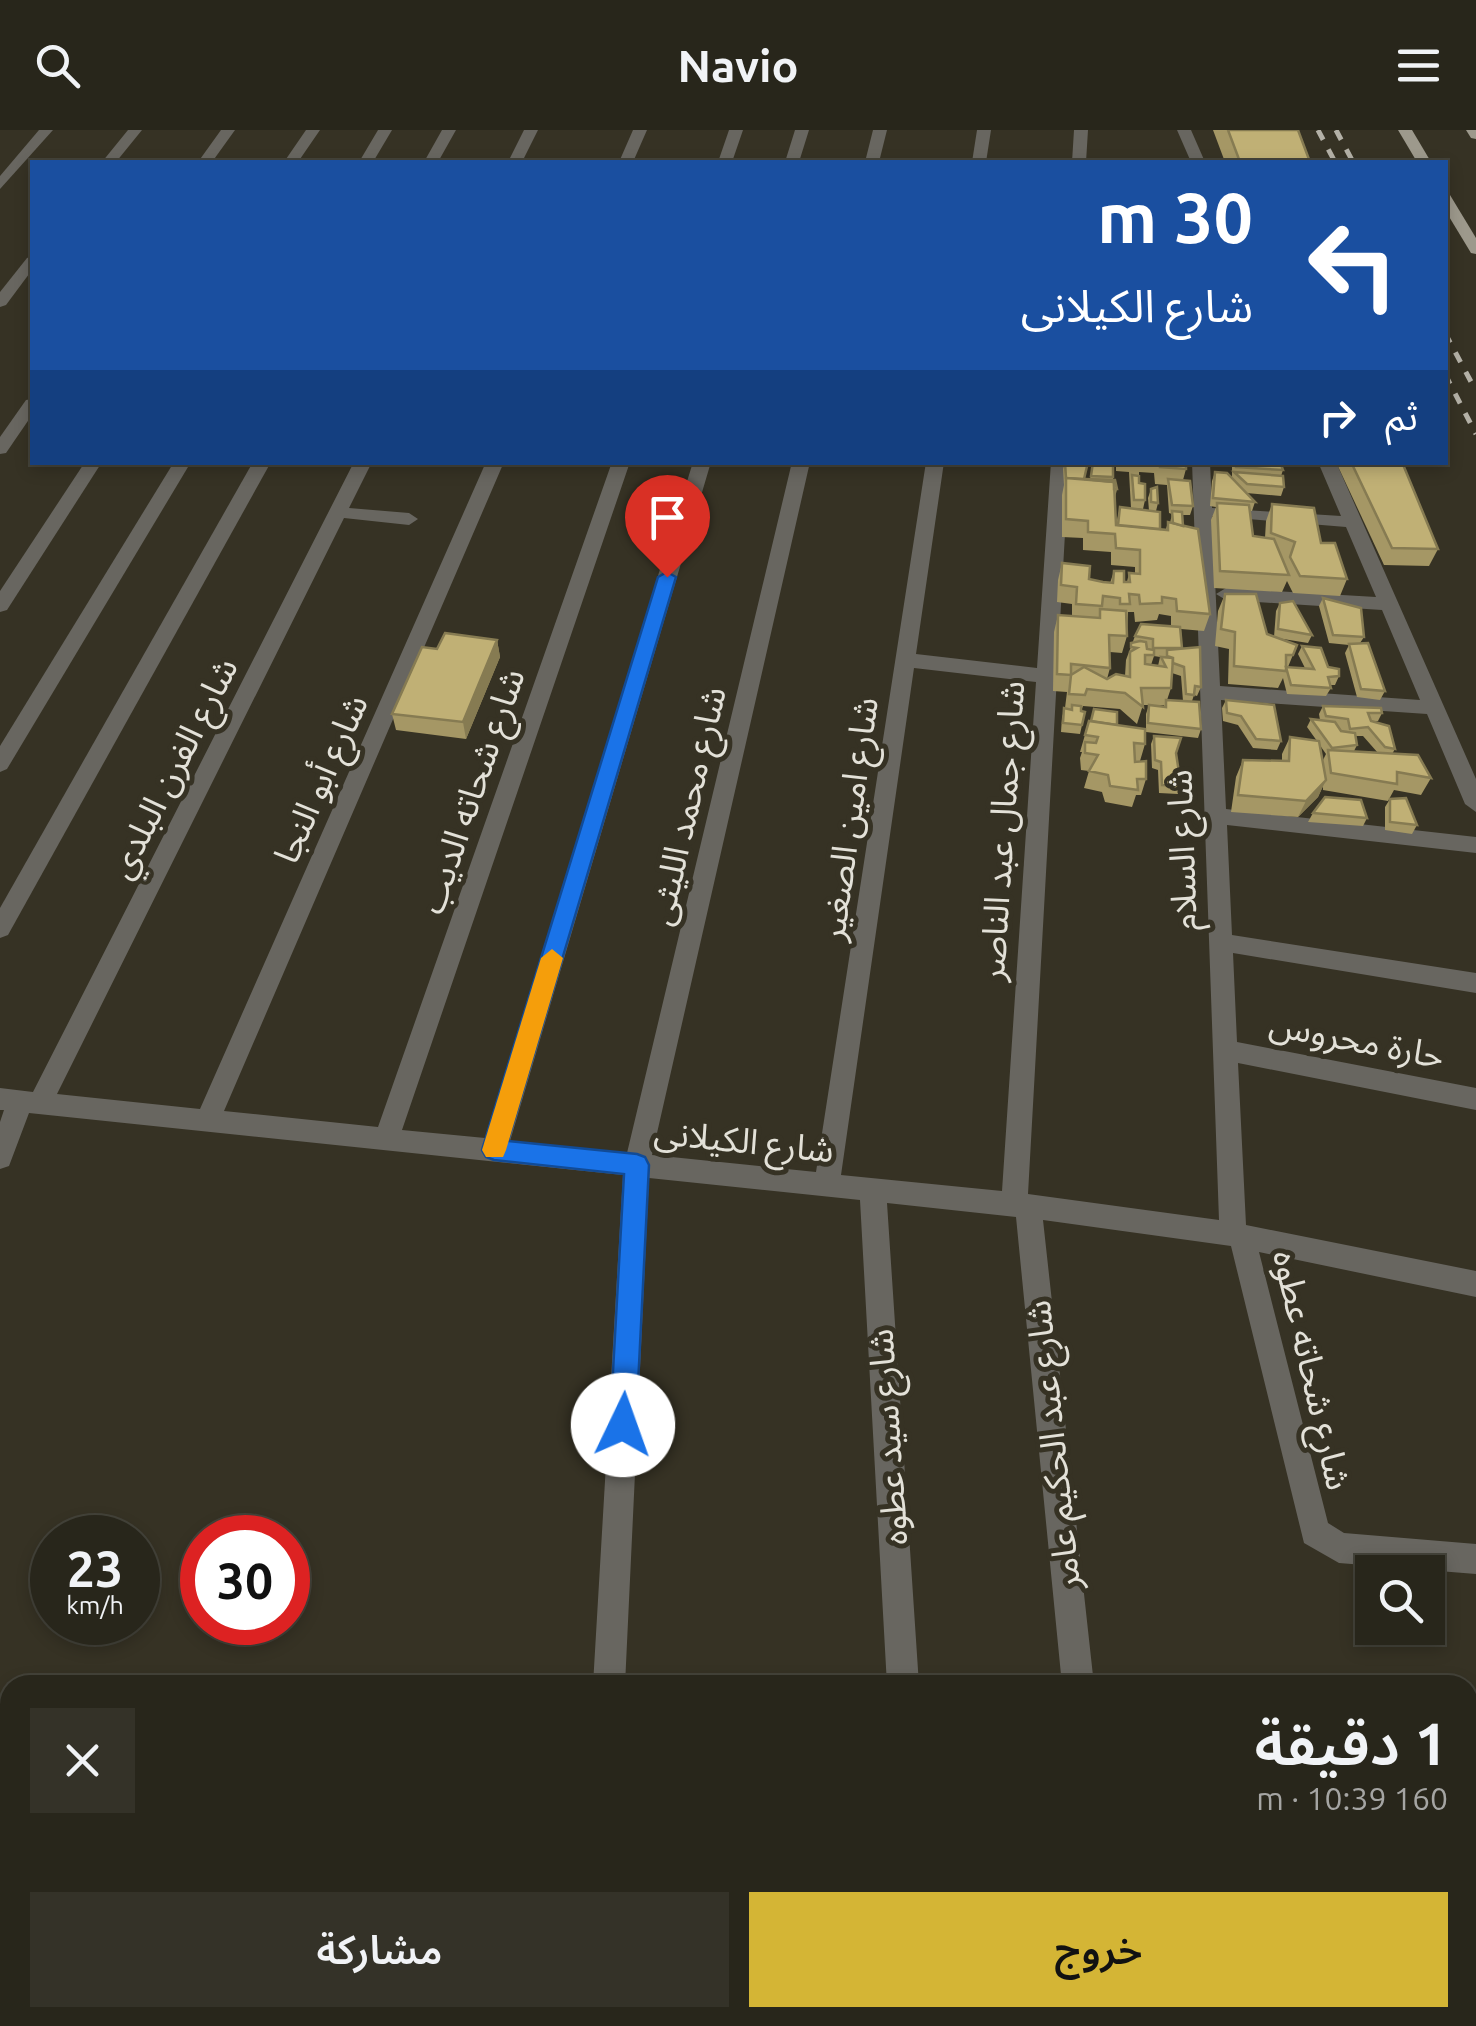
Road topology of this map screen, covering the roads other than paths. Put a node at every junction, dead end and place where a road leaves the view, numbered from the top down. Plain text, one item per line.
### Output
1 (46, 130) edge
2 (134, 130) edge
3 (228, 130) edge
4 (312, 130) edge
5 (385, 130) edge
6 (449, 130) edge
7 (531, 130) edge
8 (640, 130) edge
9 (736, 130) edge
10 (802, 130) edge
11 (880, 130) edge
12 (984, 130) edge
13 (1081, 130) edge
14 (1184, 130) edge
15 (1405, 130) edge
16 (111, 160) edge
17 (206, 160) edge
18 (292, 160) edge
19 (367, 160) edge
20 (431, 160) edge
21 (516, 160) edge
22 (627, 160) edge
23 (726, 160) edge
24 (793, 160) edge
25 (872, 160) edge
26 (979, 160) edge
27 (1079, 160) edge
28 (1197, 160) edge
29 (1423, 160) edge
30 (0, 185) edge
31 (1448, 203) edge
32 (1476, 250) edge
33 (30, 264) edge
34 (0, 302) edge
35 (30, 407) edge
36 (0, 449) edge
37 (92, 465) edge
38 (181, 465) edge
39 (260, 465) edge
40 (362, 465) edge
41 (494, 465) edge
42 (620, 465) edge
43 (701, 465) edge
44 (801, 465) edge
45 (935, 465) edge
46 (1060, 465) edge
47 (1201, 465) edge
48 (1328, 465) edge
49 (1203, 511) junction
50 (338, 512) junction
51 (409, 520) dead end
52 (1353, 522) junction
53 (1206, 593) junction
54 (1388, 604) junction
55 (0, 606) edge
56 (906, 660) junction
57 (1047, 676) junction
58 (1210, 692) junction
59 (1436, 708) junction
60 (0, 764) edge
61 (1476, 804) edge
62 (1215, 816) junction
63 (1476, 845) edge
64 (0, 929) edge
65 (1221, 942) junction
66 (1476, 983) edge
67 (1225, 1050) junction
68 (1476, 1099) edge
69 (20, 1101) edge
70 (208, 1121) junction
71 (386, 1140) junction
72 (494, 1150) junction
73 (0, 1158) edge
74 (637, 1165) junction
75 (828, 1184) junction
76 (873, 1189) junction
77 (1021, 1205) junction
78 (1238, 1235) junction
79 (1476, 1284) edge
80 (1476, 1560) edge
81 (610, 1675) edge
82 (903, 1675) edge
83 (1077, 1675) edge

1 - 30 street
2 - 16 street
3 - 17 street
4 - 18 street
5 - 19 street
6 - 20 street
7 - 21 street
8 - 22 street
9 - 23 street
10 - 24 street
11 - 25 street
12 - 26 street
13 - 27 street
14 - 28 street
15 - 29 main road
31 - 32 main road
33 - 34 street
35 - 36 street
37 - 55 street
38 - 60 street
39 - 64 street
40 - 50 street, شارع الفرن البلدي
41 - 70 street, شارع أبو النجا
42 - 71 street, شارع شحاته الديب
43 - 72 street
44 - 74 street, شارع محمد الليثى
45 - 56 street, شارع امين الصغير
46 - 57 street, شارع جمال عبد الناصر
47 - 49 street, شارع السلام
48 - 52 street
49 - 52 street
49 - 53 street, شارع السلام
50 - 51 street
50 - 69 street, شارع الفرن البلدي
52 - 54 street
53 - 54 street
53 - 58 street, شارع السلام
54 - 59 street
56 - 57 street
56 - 75 street, شارع امين الصغير
57 - 77 street, شارع جمال عبد الناصر
58 - 59 street
58 - 62 street, شارع السلام
59 - 61 street
62 - 63 street
62 - 65 street, شارع السلام
65 - 66 street
65 - 67 street, شارع السلام
67 - 68 street, حارة محروس
67 - 78 street, شارع السلام
69 - 70 street, شارع الكيلانى
69 - 73 street, شارع الفرن البلدي
70 - 71 street, شارع الكيلانى
71 - 72 street, شارع الكيلانى
72 - 74 street, شارع الكيلانى
74 - 75 street, شارع الكيلانى
74 - 81 street, شارع محمد الليثى
75 - 76 street, شارع الكيلانى
76 - 77 street, شارع الكيلانى
76 - 82 street, شارع سيد عطوه
77 - 78 street, شارع الكيلانى
77 - 83 street, شارع عبد الحكيم عامر
78 - 79 street, شارع الكيلانى
78 - 80 street, شارع شحاته عطوه

